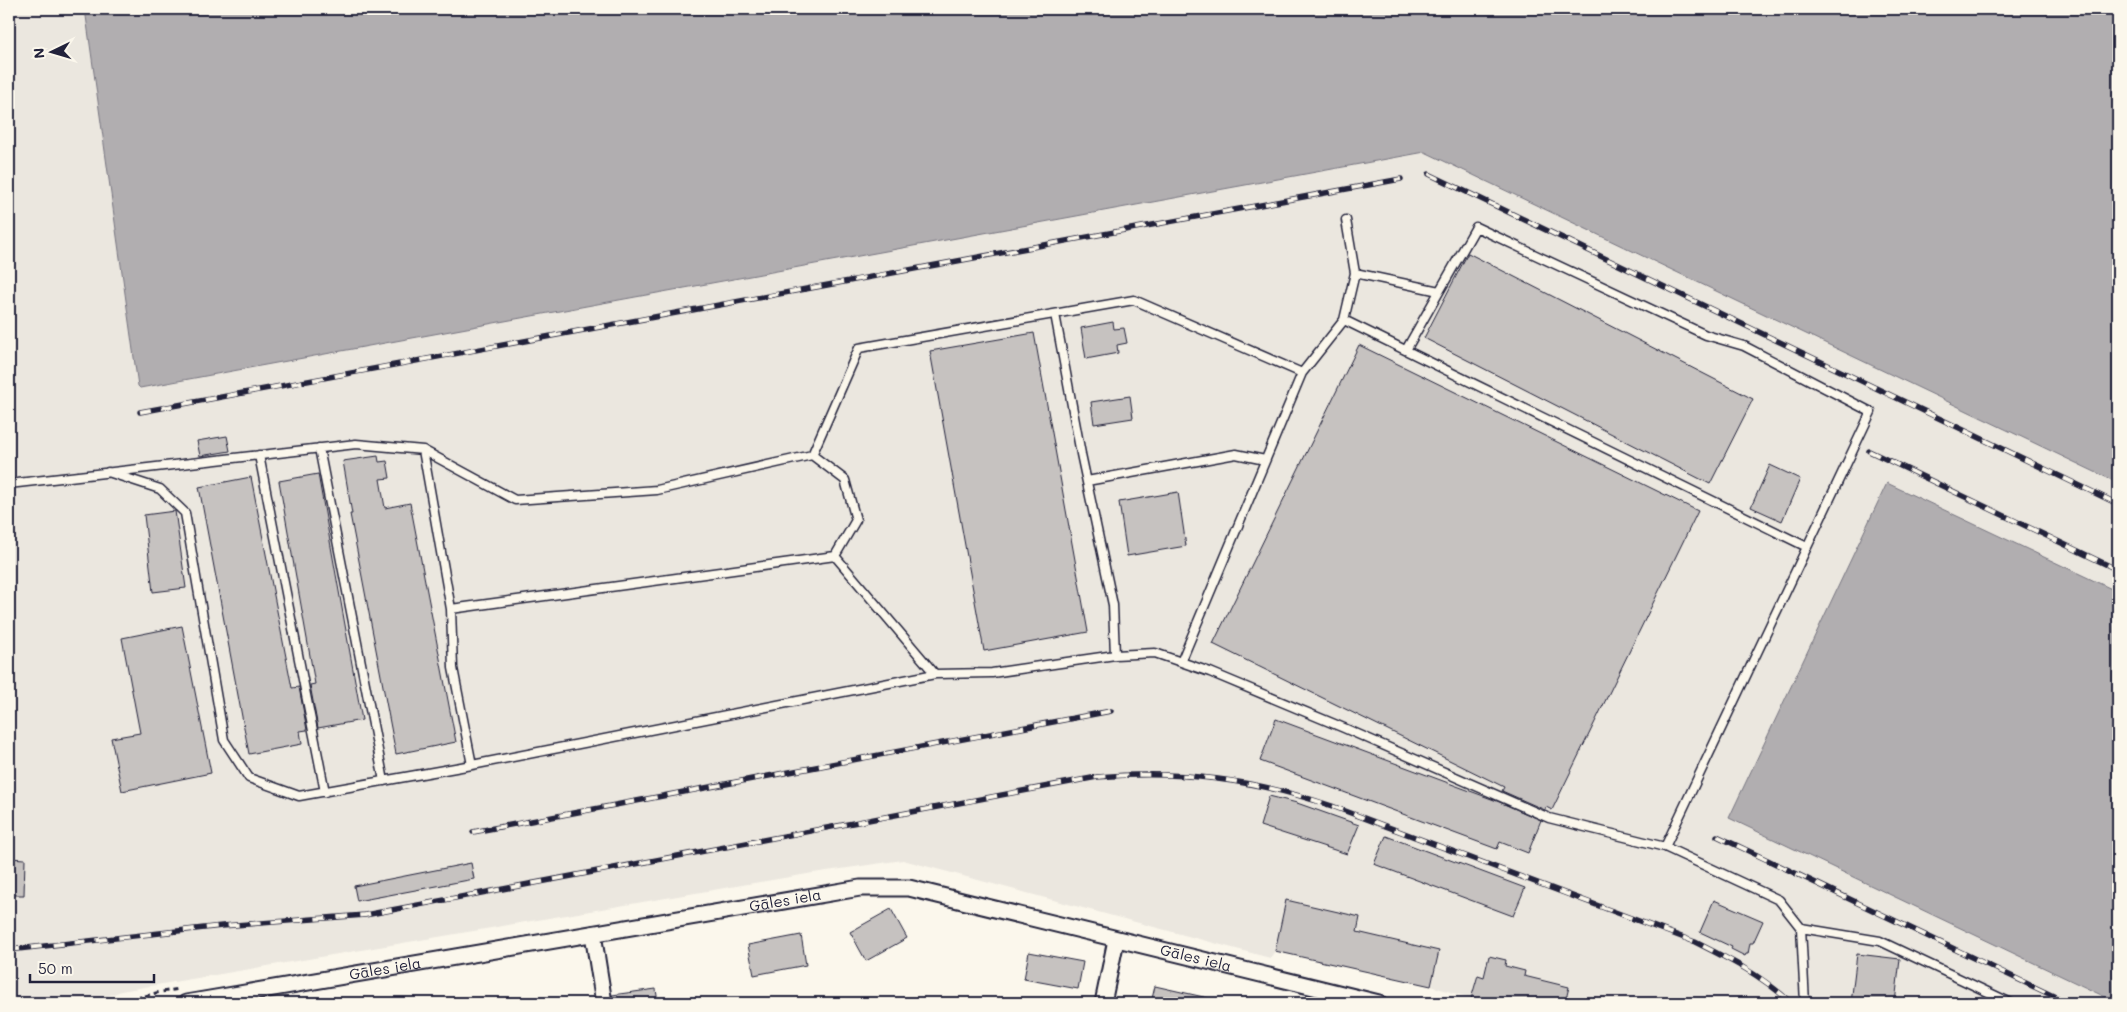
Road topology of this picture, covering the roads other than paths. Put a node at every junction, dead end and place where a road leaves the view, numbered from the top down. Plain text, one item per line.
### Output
1 (1346, 220) dead end
2 (1355, 273) junction
3 (1439, 291) junction
4 (1055, 314) junction
5 (1344, 320) junction
6 (1406, 350) junction
7 (1302, 372) junction
8 (319, 448) junction
9 (423, 450) junction
10 (259, 455) junction
11 (812, 456) junction
12 (1265, 460) junction
13 (108, 472) junction
14 (1087, 481) junction
15 (9, 484) edge
16 (1807, 546) junction
17 (835, 556) junction
18 (451, 609) junction
19 (1115, 655) junction
20 (1180, 662) junction
21 (935, 674) junction
22 (472, 766) junction
23 (384, 781) junction
24 (325, 792) junction
25 (1664, 847) junction
26 (1801, 928) junction
27 (593, 934) junction
28 (1116, 940) junction
29 (246, 998) edge
30 (186, 1003) edge
31 (604, 1003) edge
32 (1103, 1003) edge
33 (1379, 1003) edge
34 (1805, 1003) edge
35 (2011, 1003) edge

1 - 2 lane
2 - 3 lane
2 - 5 lane
3 - 6 lane
3 - 16 lane
4 - 7 lane
4 - 11 lane
4 - 14 lane
5 - 6 lane
5 - 7 lane
6 - 16 lane
7 - 12 lane
8 - 9 lane
8 - 10 lane
8 - 23 lane
9 - 11 lane
9 - 18 lane
10 - 13 lane
10 - 24 lane
11 - 17 lane
12 - 14 lane
12 - 20 lane
13 - 15 lane
13 - 24 lane
14 - 19 lane
16 - 25 lane
17 - 18 lane
17 - 21 lane
18 - 22 lane
19 - 20 lane
19 - 21 lane
20 - 25 lane
21 - 22 lane
22 - 23 lane
23 - 24 lane
25 - 26 lane
26 - 34 lane
26 - 35 lane
27 - 28 street, Gāles iela
27 - 29 street, Gāles iela
27 - 31 street
28 - 32 street
28 - 33 street, Gāles iela
29 - 30 street, Gāles iela

